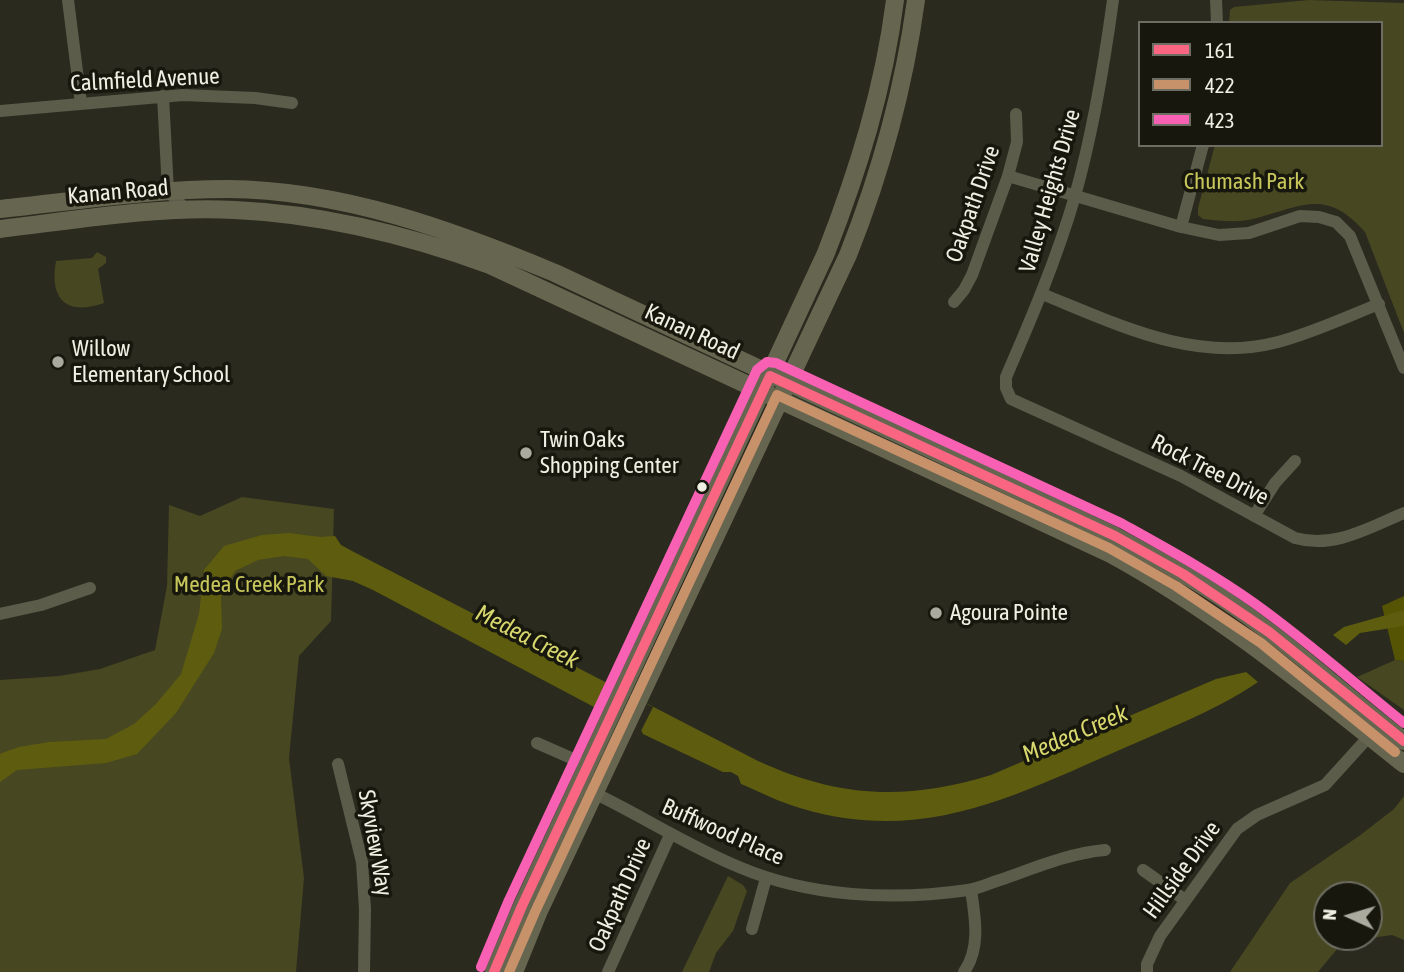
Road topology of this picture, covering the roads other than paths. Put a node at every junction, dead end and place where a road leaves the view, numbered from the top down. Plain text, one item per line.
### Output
1 (68, 0) edge
2 (895, 0) edge
3 (916, 0) edge
4 (1113, 0) edge
5 (1216, 0) edge
6 (1217, 21) edge
7 (163, 96) junction
8 (80, 103) junction
9 (292, 103) dead end
10 (0, 111) edge
11 (1016, 114) dead end
12 (1202, 147) edge
13 (1008, 176) junction
14 (169, 191) junction
15 (1075, 195) junction
16 (0, 209) edge
17 (186, 211) junction
18 (1181, 227) junction
19 (0, 229) edge
20 (1042, 294) junction
21 (954, 302) dead end
22 (1379, 304) junction
23 (1404, 368) edge
24 (770, 376) junction
25 (788, 384) junction
26 (1006, 388) joint
27 (762, 392) junction
28 (779, 400) junction
29 (1294, 461) dead end
30 (1404, 513) edge
31 (1254, 516) junction
32 (90, 588) dead end
33 (0, 614) edge
34 (630, 696) junction
35 (618, 720) junction
36 (1375, 730) junction
37 (1404, 741) edge
38 (537, 743) dead end
39 (338, 764) dead end
40 (1404, 764) edge
41 (587, 765) junction
42 (586, 789) junction
43 (670, 835) junction
44 (1105, 850) dead end
45 (1143, 870) dead end
46 (766, 878) junction
47 (971, 890) junction
48 (1185, 901) junction
49 (752, 929) dead end
50 (364, 972) edge
51 (494, 972) edge
52 (514, 972) edge
53 (608, 972) edge
54 (964, 972) edge
55 (1147, 972) edge

1 - 8 street
2 - 24 main road
3 - 25 main road
4 - 15 street, Valley Heights Drive
5 - 6 street
7 - 8 street, Calmfield Avenue
7 - 9 street, Calmfield Avenue
7 - 14 street
8 - 10 street, Calmfield Avenue
11 - 13 street, Oakpath Drive
12 - 18 street
13 - 15 street
13 - 21 street, Oakpath Drive
14 - 16 main road, Kanan Road
14 - 17 street
14 - 24 main road, Kanan Road
15 - 18 street
15 - 20 street, Valley Heights Drive
17 - 19 main road, Kanan Road
17 - 27 main road, Kanan Road
18 - 22 street
20 - 22 street
20 - 26 street, Valley Heights Drive
22 - 23 street
24 - 25 main road, Kanan Road
24 - 27 main road
25 - 28 main road
25 - 36 main road, Kanan Road
26 - 31 street, Rock Tree Drive
27 - 28 main road, Kanan Road
27 - 34 main road
28 - 34 main road
28 - 36 main road, Kanan Road
29 - 31 street
30 - 31 street, Rock Tree Drive
32 - 33 street
34 - 35 main road
35 - 41 main road
35 - 42 main road
36 - 37 main road, Kanan Road
36 - 40 main road, Kanan Road
36 - 48 street, Hillside Drive
38 - 41 street
39 - 50 street, Skyview Way
41 - 42 main road
42 - 43 street, Buffwood Place
42 - 51 main road
42 - 52 main road
43 - 46 street, Buffwood Place
43 - 53 street, Oakpath Drive
44 - 47 street, Buffwood Place
45 - 48 street
46 - 47 street, Buffwood Place
46 - 49 street
47 - 54 street
48 - 55 street, Hillside Drive

